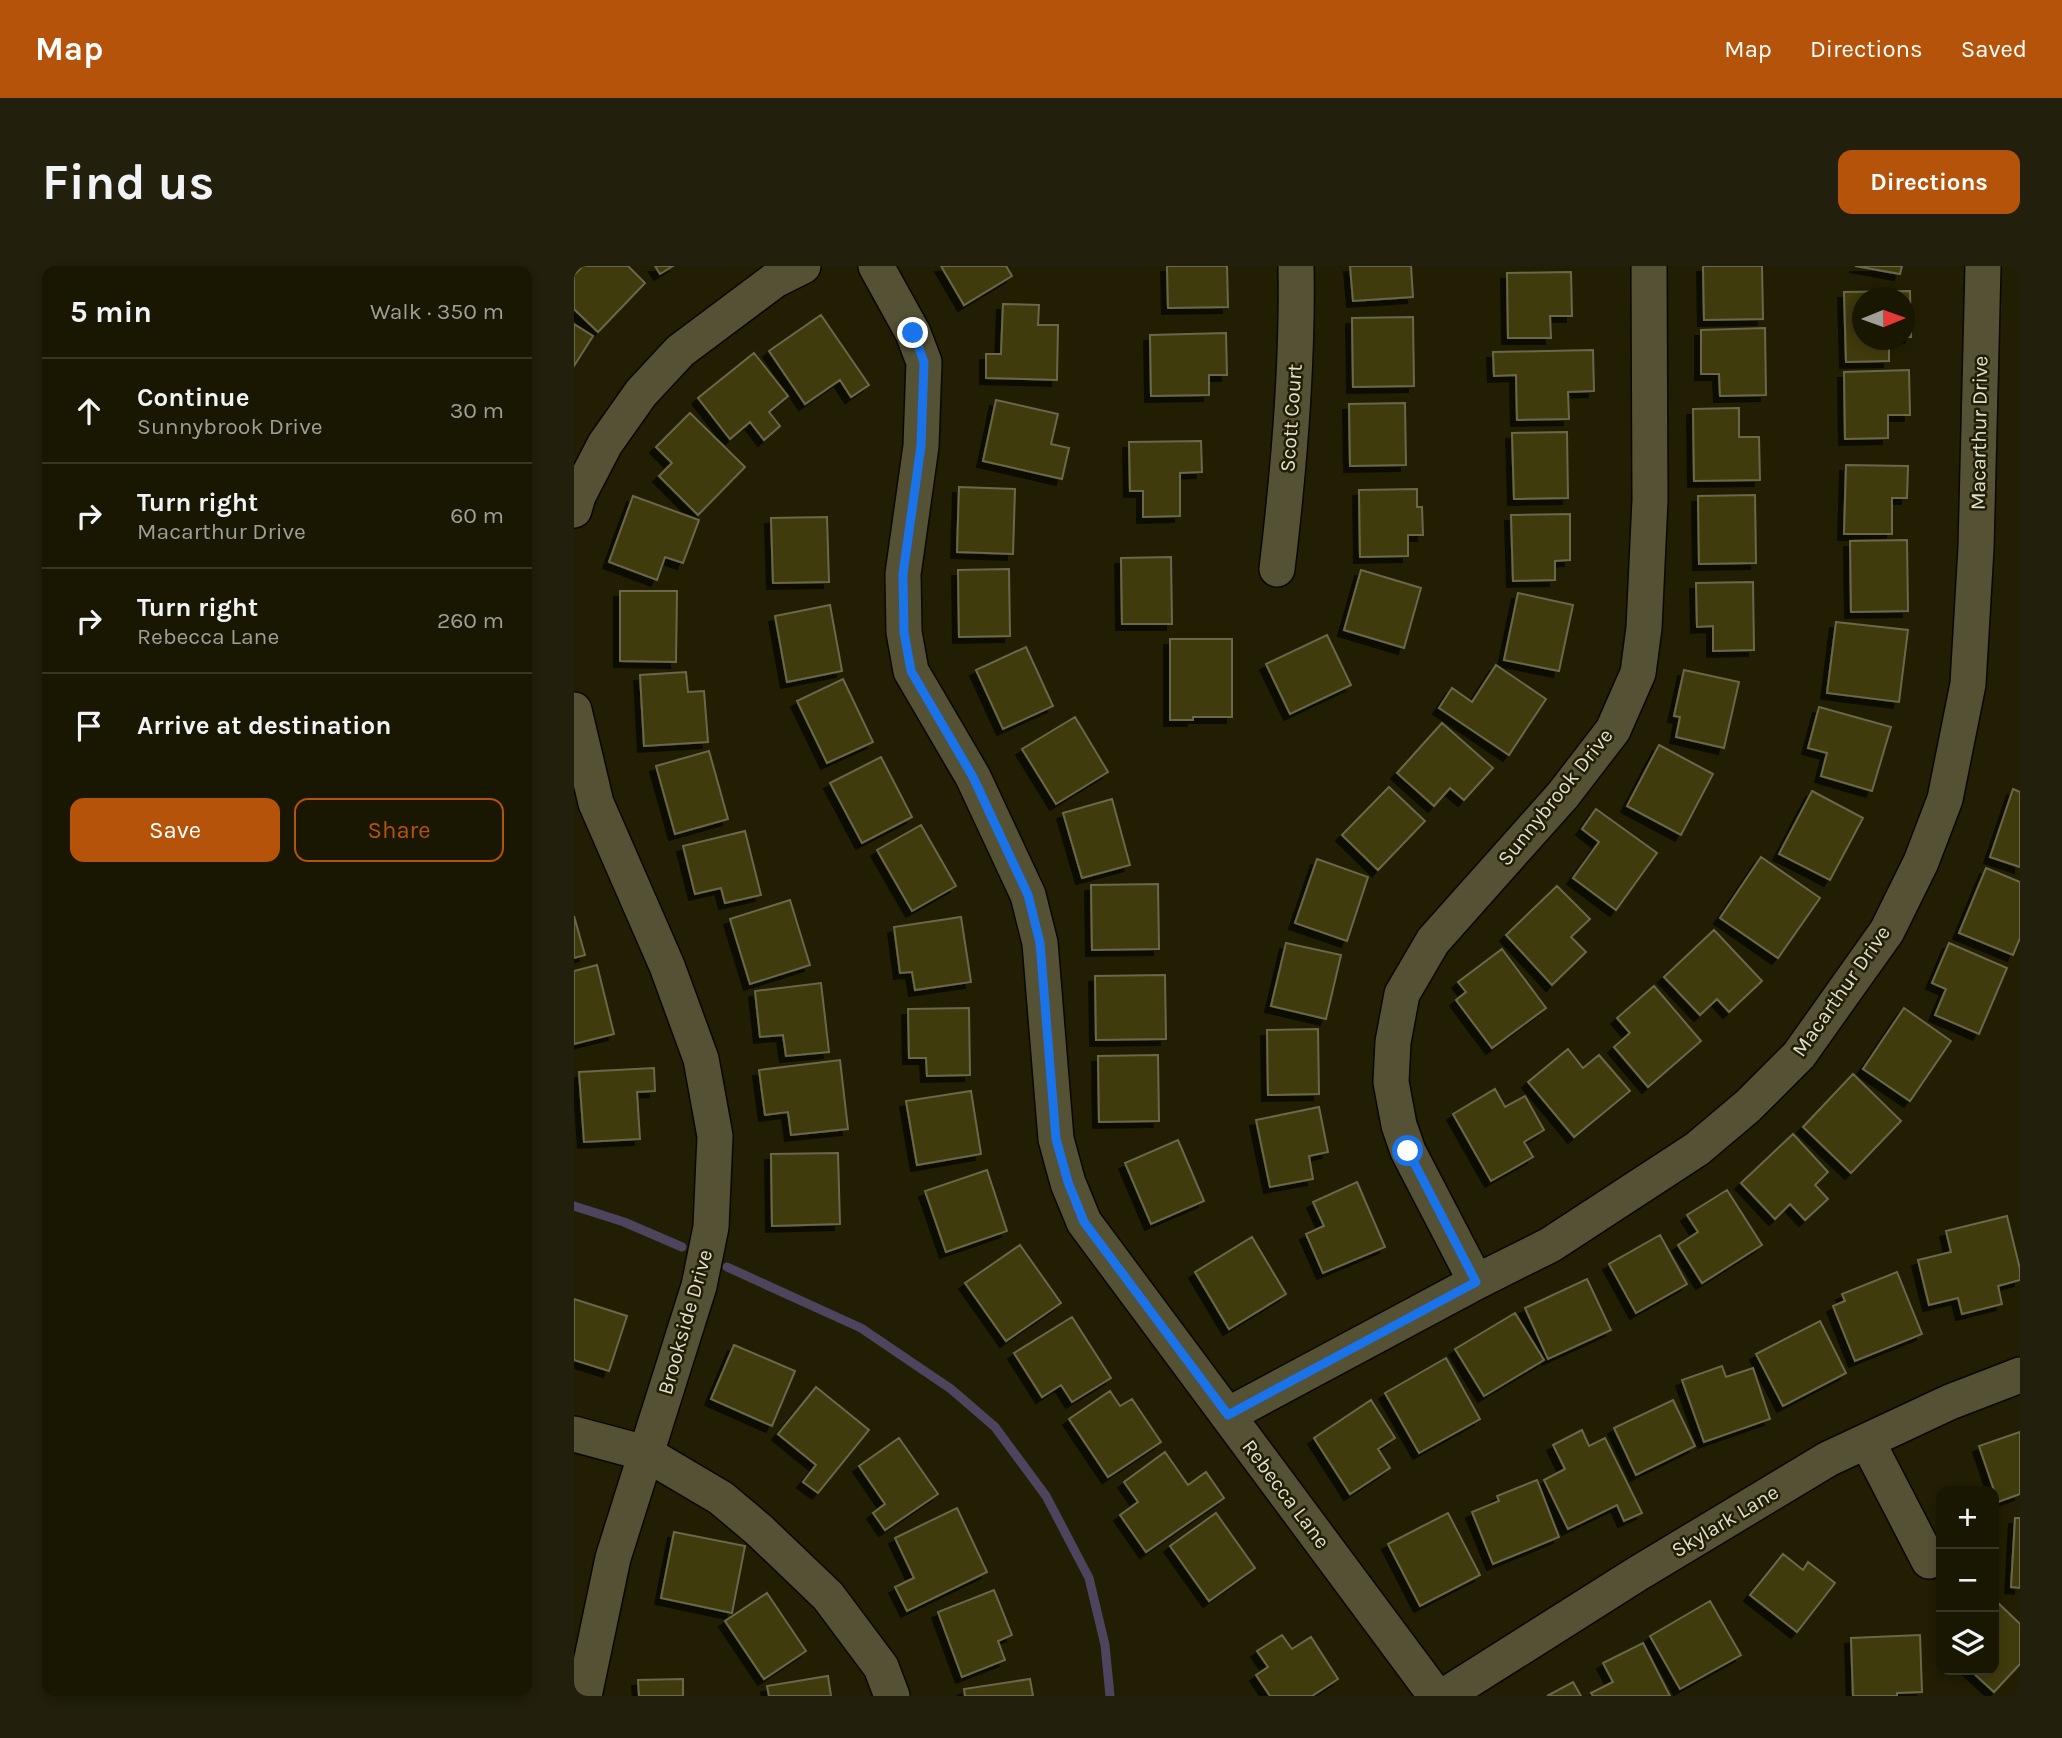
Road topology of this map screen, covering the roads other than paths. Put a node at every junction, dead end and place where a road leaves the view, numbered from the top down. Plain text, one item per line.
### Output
1 (803, 266) edge
2 (876, 266) edge
3 (1296, 266) edge
4 (1649, 266) edge
5 (1983, 266) edge
6 (574, 510) edge
7 (1277, 569) dead end
8 (574, 709) edge
9 (1476, 1282) junction
10 (2020, 1375) edge
11 (1228, 1415) junction
12 (574, 1434) edge
13 (1867, 1441) junction
14 (645, 1453) junction
15 (1929, 1561) dead end
16 (584, 1696) edge
17 (892, 1696) edge
18 (1436, 1696) edge
19 (1444, 1696) edge

1 - 6 street
2 - 11 street, Rebecca Lane
3 - 7 street, Scott Court
4 - 9 street, Sunnybrook Drive
5 - 9 street, Macarthur Drive
8 - 14 street, Brookside Drive
9 - 11 street, Macarthur Drive
10 - 13 street, Skylark Lane
11 - 18 street, Rebecca Lane
12 - 14 street
13 - 15 street
13 - 19 street, Skylark Lane
14 - 16 street, Brookside Drive
14 - 17 street

